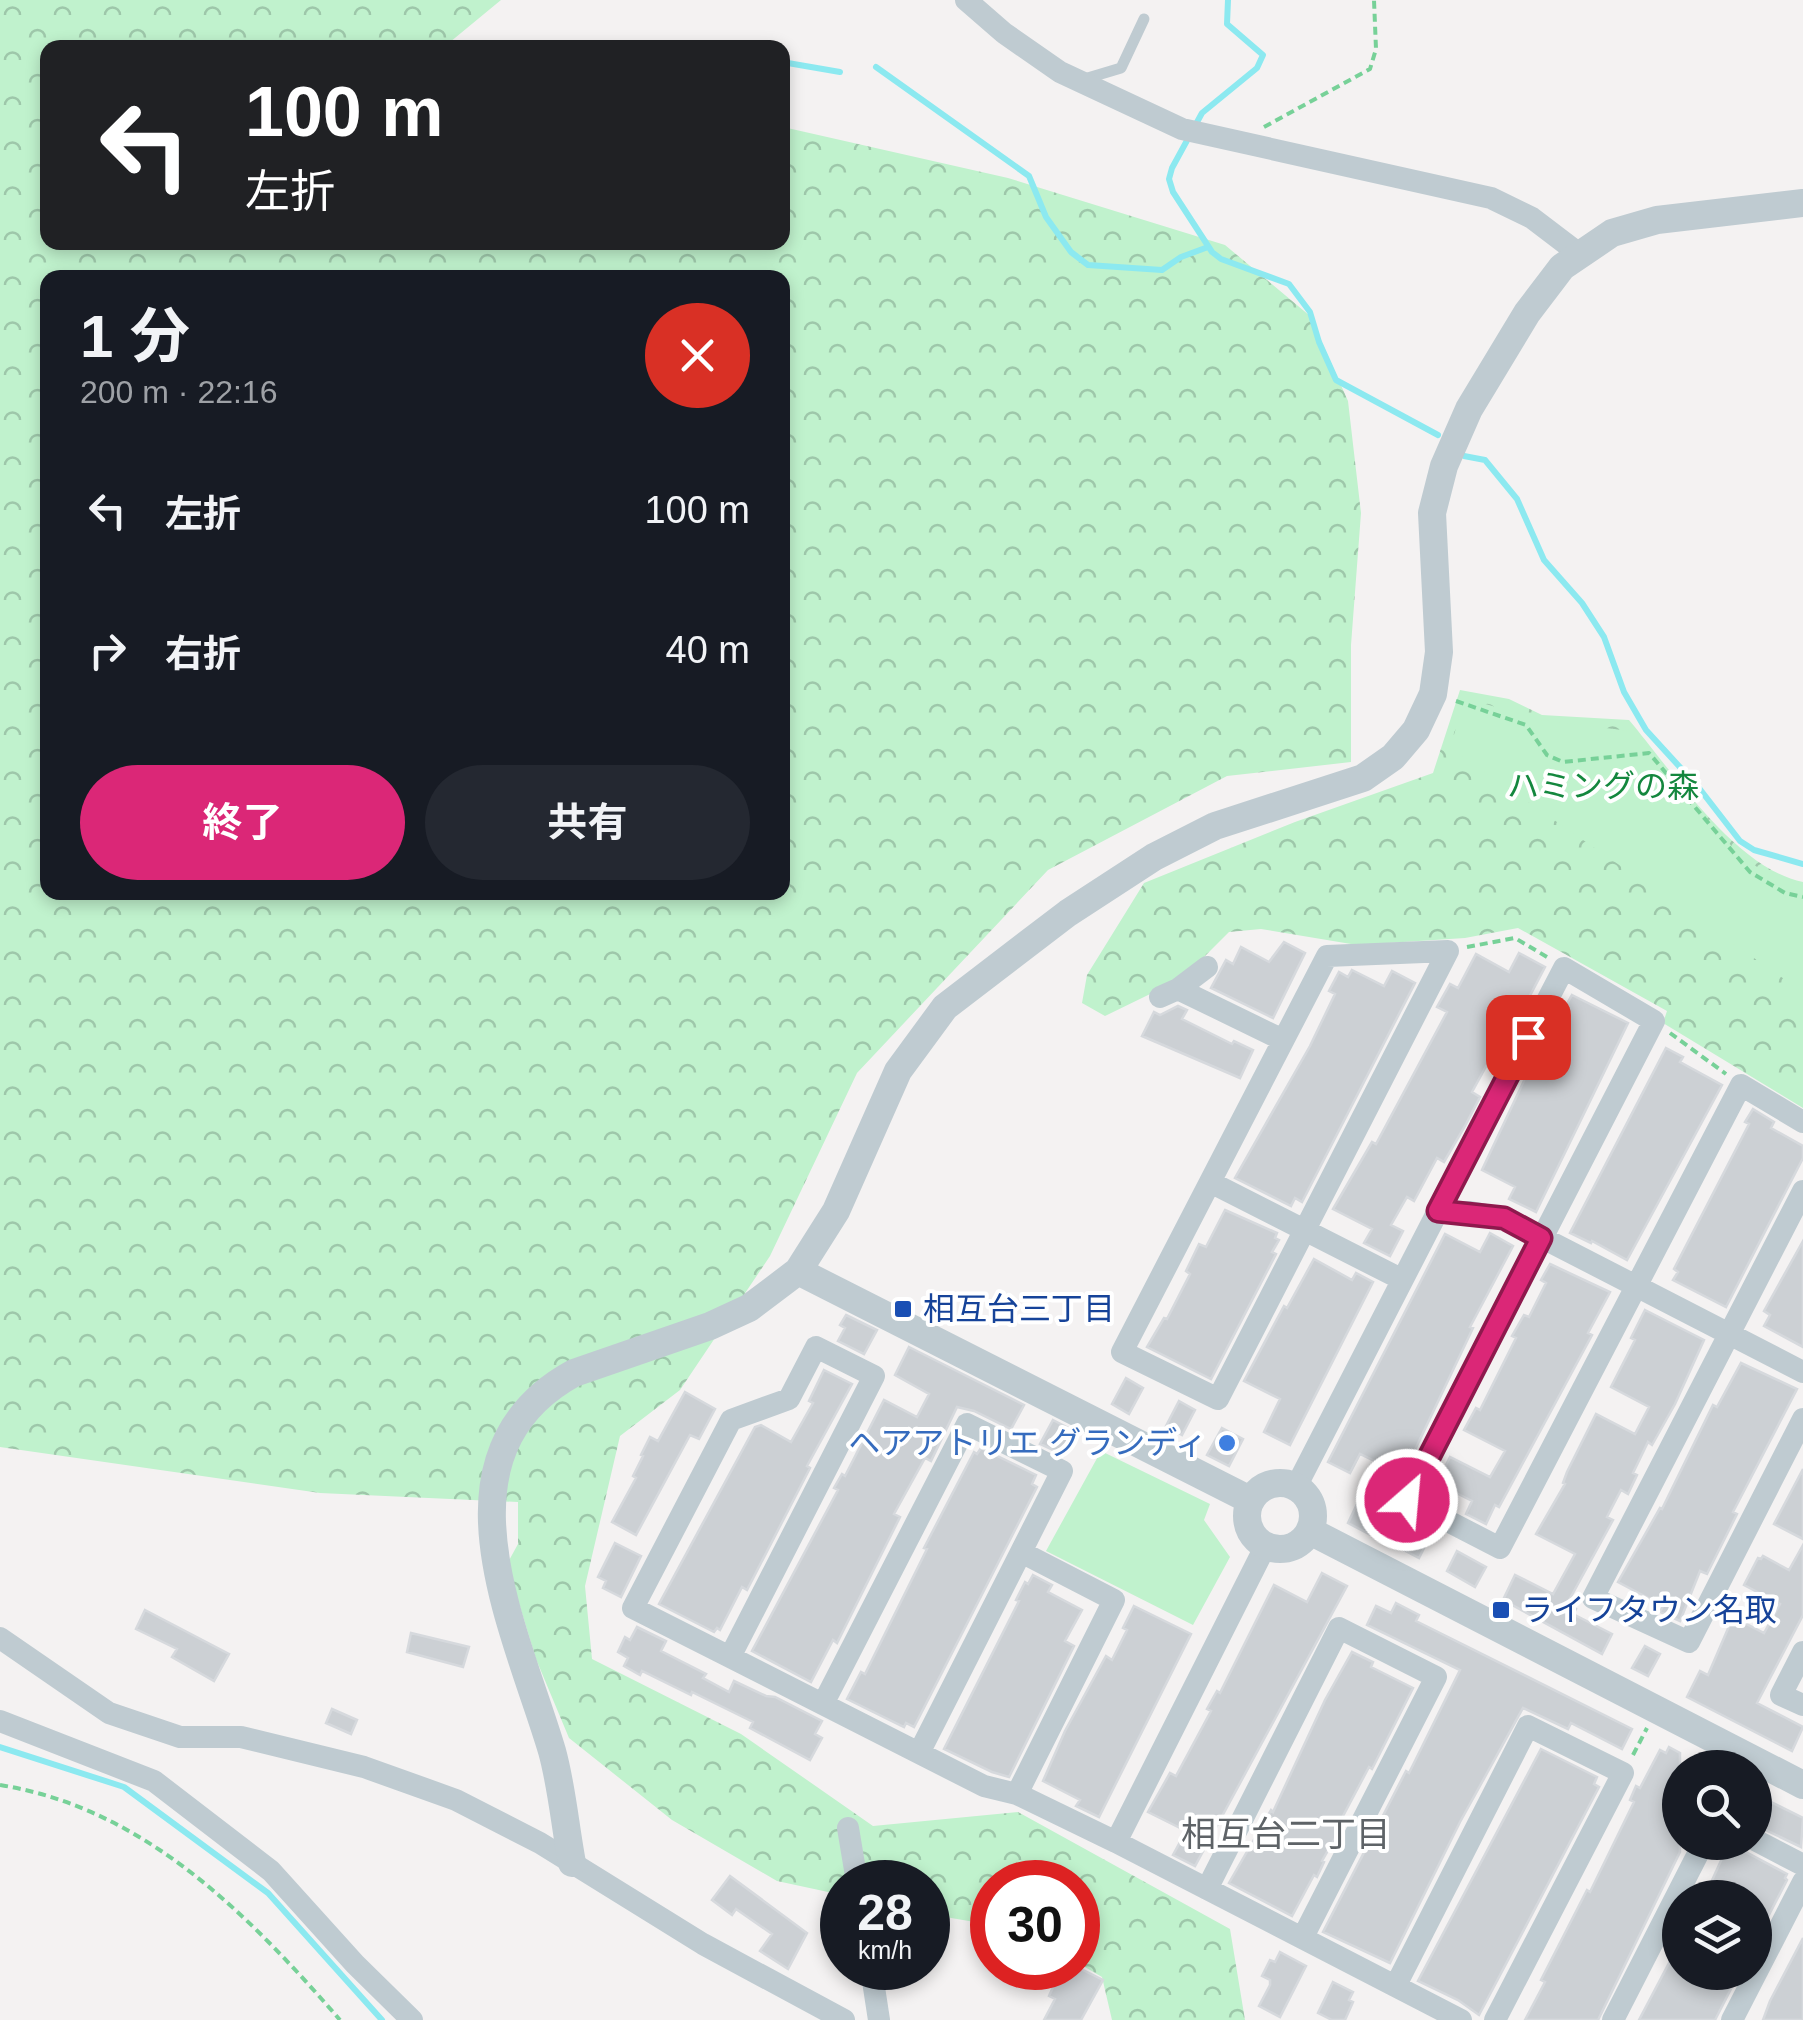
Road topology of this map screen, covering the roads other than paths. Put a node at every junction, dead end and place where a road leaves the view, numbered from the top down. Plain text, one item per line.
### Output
1 (966, 0) edge
2 (1144, 19) dead end
3 (1078, 80) junction
4 (1803, 203) edge
5 (1578, 253) junction
6 (1207, 967) dead end
7 (1283, 1040) junction
8 (1803, 1122) edge
9 (1210, 1182) junction
10 (1803, 1191) edge
11 (1438, 1211) junction
12 (1305, 1232) junction
13 (1541, 1238) junction
14 (798, 1270) junction
15 (1401, 1279) junction
16 (1636, 1285) junction
17 (1728, 1334) junction
18 (1803, 1372) edge
19 (1803, 1419) edge
20 (1296, 1486) junction
21 (1250, 1500) junction
22 (1310, 1531) junction
23 (1265, 1546) junction
24 (1021, 1552) junction
25 (0, 1638) edge
26 (1803, 1652) edge
27 (730, 1657) junction
28 (823, 1704) junction
29 (1803, 1705) edge
30 (0, 1721) edge
31 (920, 1753) junction
32 (1803, 1785) edge
33 (1016, 1794) junction
34 (848, 1828) dead end
35 (1116, 1842) junction
36 (1772, 1849) edge
37 (853, 1860) edge
38 (1695, 1860) edge
39 (572, 1863) junction
40 (1803, 1865) edge
41 (1803, 1882) edge
42 (1208, 1890) junction
43 (1303, 1937) junction
44 (1396, 1986) junction
45 (874, 1990) edge
46 (412, 2020) edge
47 (844, 2020) edge
48 (879, 2020) edge
49 (1461, 2020) edge
50 (1495, 2020) edge
51 (1613, 2020) edge
52 (1732, 2020) edge

1 - 3 street
2 - 3 lane
3 - 5 street
4 - 5 street
5 - 14 street
6 - 7 street
7 - 9 street
7 - 12 street
8 - 16 street
9 - 12 street
9 - 12 street
10 - 17 street
11 - 13 street
11 - 13 street
11 - 15 street
12 - 15 street
13 - 16 street
13 - 16 street
14 - 21 street
14 - 39 street
15 - 20 street
16 - 17 street
17 - 18 street
17 - 19 street
20 - 21 street
20 - 22 street
21 - 23 street
22 - 23 street
22 - 32 street
23 - 35 street
24 - 28 street
24 - 31 street
24 - 33 street
25 - 39 street
26 - 29 street
27 - 27 street
27 - 28 street
28 - 31 street
30 - 46 street
31 - 33 street
33 - 35 street
34 - 37 street
35 - 42 street
36 - 40 street
38 - 51 street
39 - 47 street
41 - 52 street
42 - 43 street
42 - 43 street
43 - 44 street
44 - 49 street
44 - 50 street
45 - 48 street

